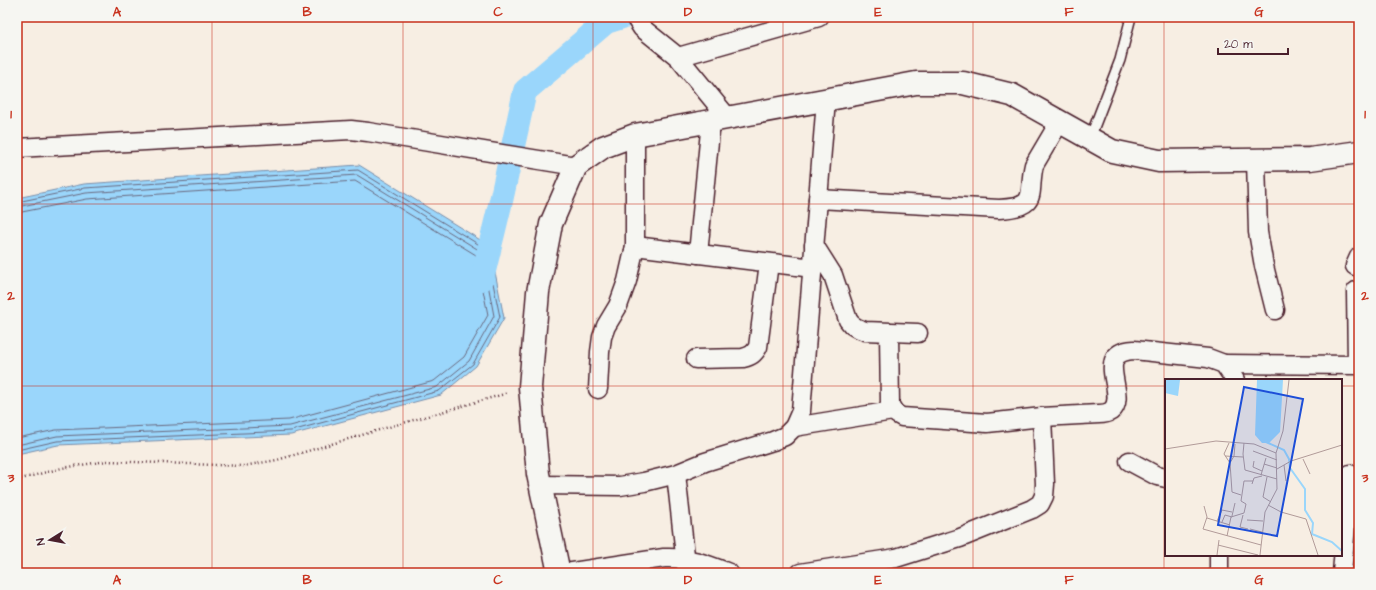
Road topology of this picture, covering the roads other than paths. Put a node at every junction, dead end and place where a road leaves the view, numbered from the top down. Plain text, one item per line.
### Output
1 (819, 17) edge
2 (1132, 17) edge
3 (638, 22) edge
4 (678, 57) junction
5 (826, 100) junction
6 (720, 120) junction
7 (1060, 121) junction
8 (635, 135) junction
9 (1090, 138) junction
10 (17, 148) edge
11 (1359, 154) edge
12 (1256, 160) junction
13 (576, 166) junction
14 (818, 199) junction
15 (814, 245) junction
16 (635, 246) junction
17 (698, 254) junction
18 (769, 263) junction
19 (813, 268) junction
20 (1356, 291) dead end
21 (1275, 310) dead end
22 (889, 333) junction
23 (918, 333) dead end
24 (696, 359) dead end
25 (1224, 364) junction
26 (1234, 379) edge
27 (598, 389) dead end
28 (893, 411) junction
29 (1042, 417) junction
30 (794, 427) junction
31 (1128, 461) dead end
32 (676, 474) junction
33 (1350, 474) edge
34 (1165, 478) edge
35 (540, 485) junction
36 (1342, 552) edge
37 (1219, 556) edge
38 (686, 565) edge
39 (559, 573) edge
40 (566, 573) edge
41 (729, 573) edge
42 (800, 573) edge
43 (1219, 573) edge
44 (1342, 573) edge

1 - 4 street
2 - 9 lane
3 - 4 street
4 - 6 street
5 - 6 street
5 - 7 street
5 - 14 street
6 - 8 street
6 - 17 street
7 - 9 street
7 - 14 street
8 - 13 street
8 - 16 street
9 - 12 street
10 - 13 street
11 - 12 street
12 - 21 street
13 - 35 street
14 - 15 street
15 - 19 street
15 - 22 street
16 - 17 street
16 - 27 street
17 - 18 street
18 - 19 street
18 - 24 street
19 - 30 street
20 - 25 street
22 - 23 street
22 - 28 street
25 - 26 street
25 - 29 street
28 - 29 street
28 - 30 street
29 - 42 street
30 - 32 street
31 - 34 street
32 - 35 street
32 - 38 street
33 - 36 street
35 - 39 street
36 - 44 street
37 - 43 street
38 - 40 street
38 - 41 street

